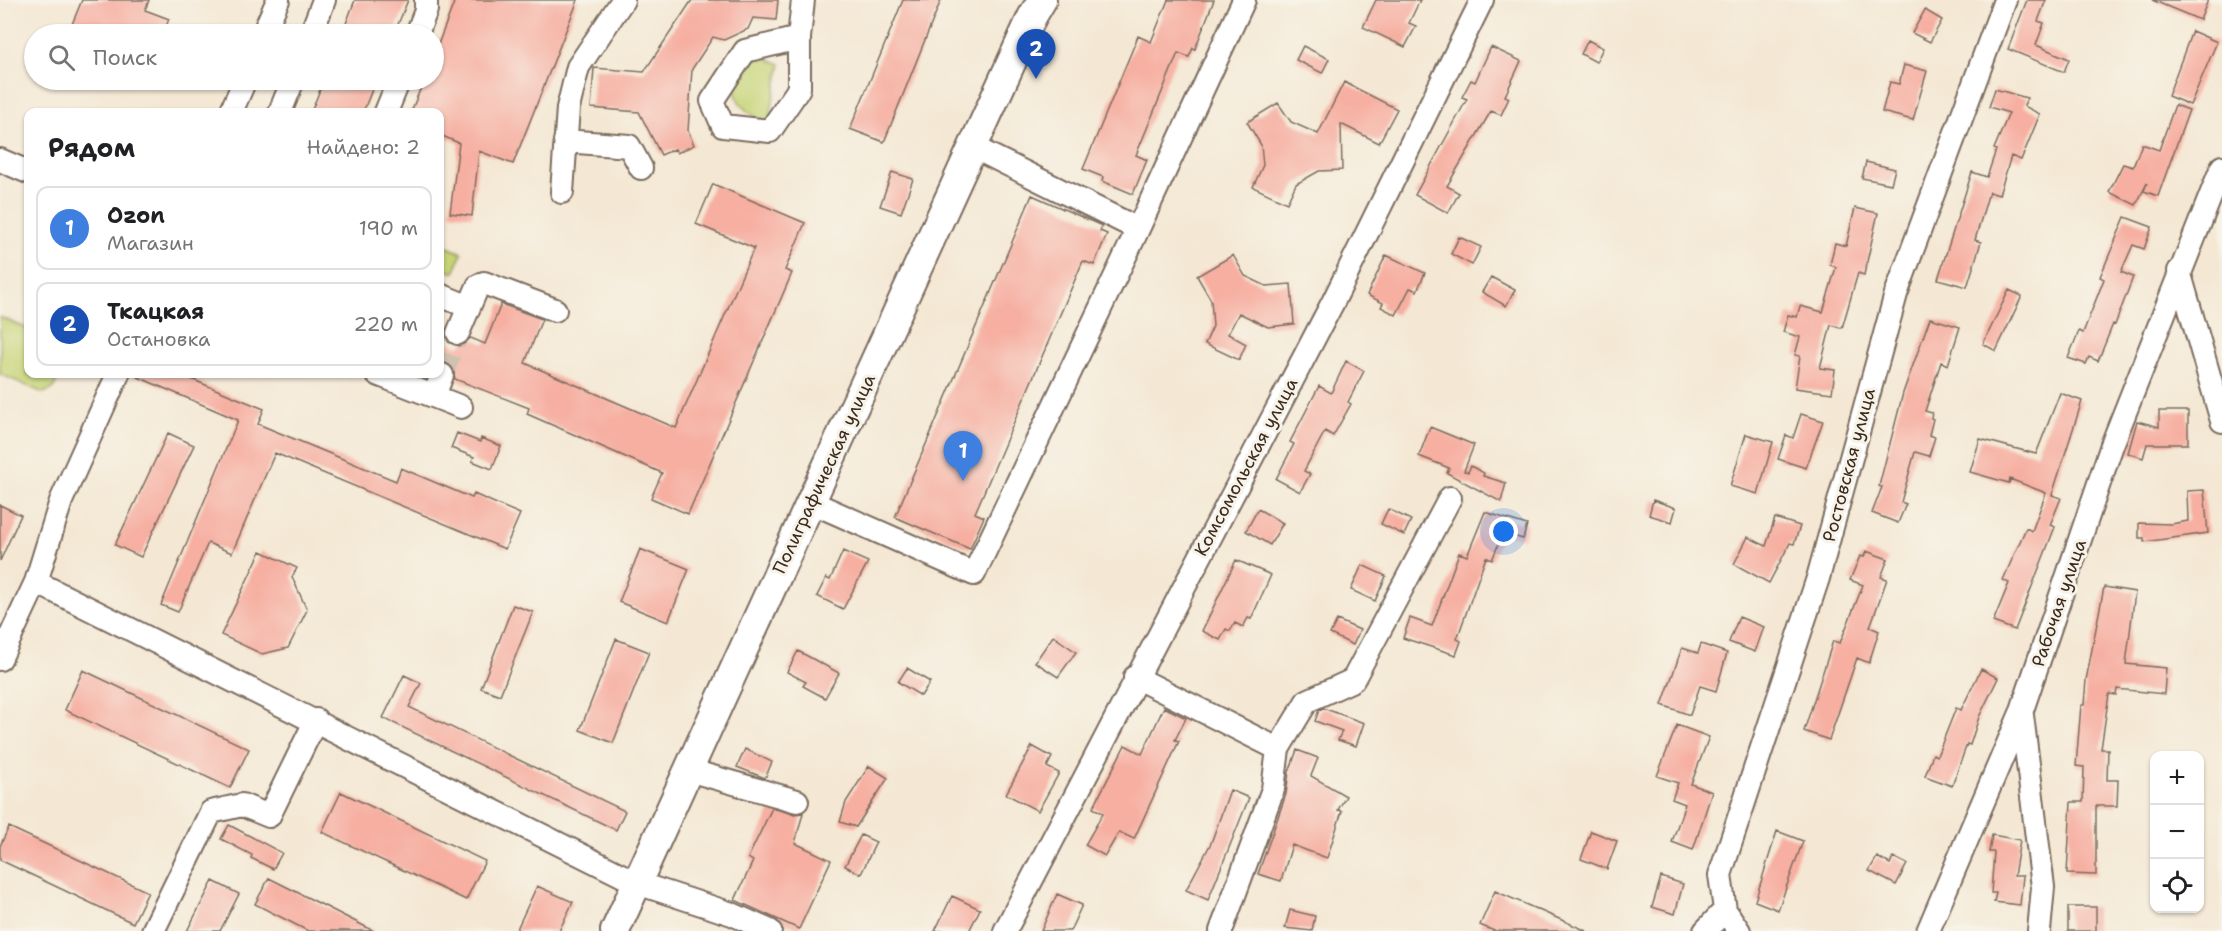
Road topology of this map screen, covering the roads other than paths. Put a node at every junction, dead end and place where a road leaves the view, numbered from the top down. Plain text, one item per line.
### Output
1 (278, 0) edge
2 (324, 0) edge
3 (426, 0) edge
4 (623, 0) edge
5 (803, 0) edge
6 (1244, 0) edge
7 (1482, 0) edge
8 (2005, 0) edge
9 (1036, 6) edge
10 (267, 24) edge
11 (315, 24) edge
12 (421, 24) edge
13 (799, 38) junction
14 (241, 90) edge
15 (289, 90) edge
16 (395, 90) edge
17 (233, 108) edge
18 (282, 108) edge
19 (388, 108) edge
20 (566, 141) junction
21 (973, 147) junction
22 (0, 160) edge
23 (2222, 167) edge
24 (642, 168) dead end
25 (24, 170) edge
26 (561, 192) dead end
27 (1138, 229) junction
28 (2179, 271) junction
29 (444, 297) edge
30 (469, 307) junction
31 (555, 310) dead end
32 (458, 333) tunnel mouth
33 (116, 378) edge
34 (387, 378) edge
35 (441, 378) edge
36 (434, 396) junction
37 (461, 407) dead end
38 (2222, 421) edge
39 (1450, 498) dead end
40 (811, 502) junction
41 (36, 582) junction
42 (0, 659) edge
43 (1135, 677) junction
44 (2021, 713) junction
45 (316, 720) junction
46 (1278, 749) junction
47 (688, 770) junction
48 (797, 801) dead end
49 (637, 884) junction
50 (1725, 910) junction
51 (153, 931) edge
52 (615, 931) edge
53 (770, 931) edge
54 (1005, 931) edge
55 (1221, 931) edge
56 (1705, 931) edge
57 (1739, 931) edge
58 (1928, 931) edge
59 (2040, 931) edge

1 - 10 street
2 - 11 street
3 - 12 street
4 - 20 street
5 - 13 street
6 - 27 street
7 - 43 street, Комсомольская улица
8 - 50 street, Ростовская улица
9 - 21 main road, Полиграфическая улица
13 - 13 street
14 - 17 street
15 - 18 street
16 - 19 street
20 - 24 street
20 - 26 street
21 - 27 street
21 - 40 main road, Полиграфическая улица
22 - 25 street
23 - 28 street, Рабочая улица
27 - 40 street
28 - 38 street
28 - 44 street, Рабочая улица
29 - 30 street
30 - 31 street
30 - 32 street
33 - 41 street
34 - 36 street
35 - 36 street
36 - 37 street
39 - 46 street
40 - 47 main road, Полиграфическая улица
41 - 42 street
41 - 45 street
43 - 46 street
43 - 54 street, Комсомольская улица
44 - 58 street, Рабочая улица
44 - 59 street
45 - 49 street
45 - 51 street
46 - 55 street
47 - 48 street
47 - 49 main road, Полиграфическая улица
49 - 52 main road, Полиграфическая улица
49 - 53 street
50 - 56 street
50 - 57 street, Ростовская улица

